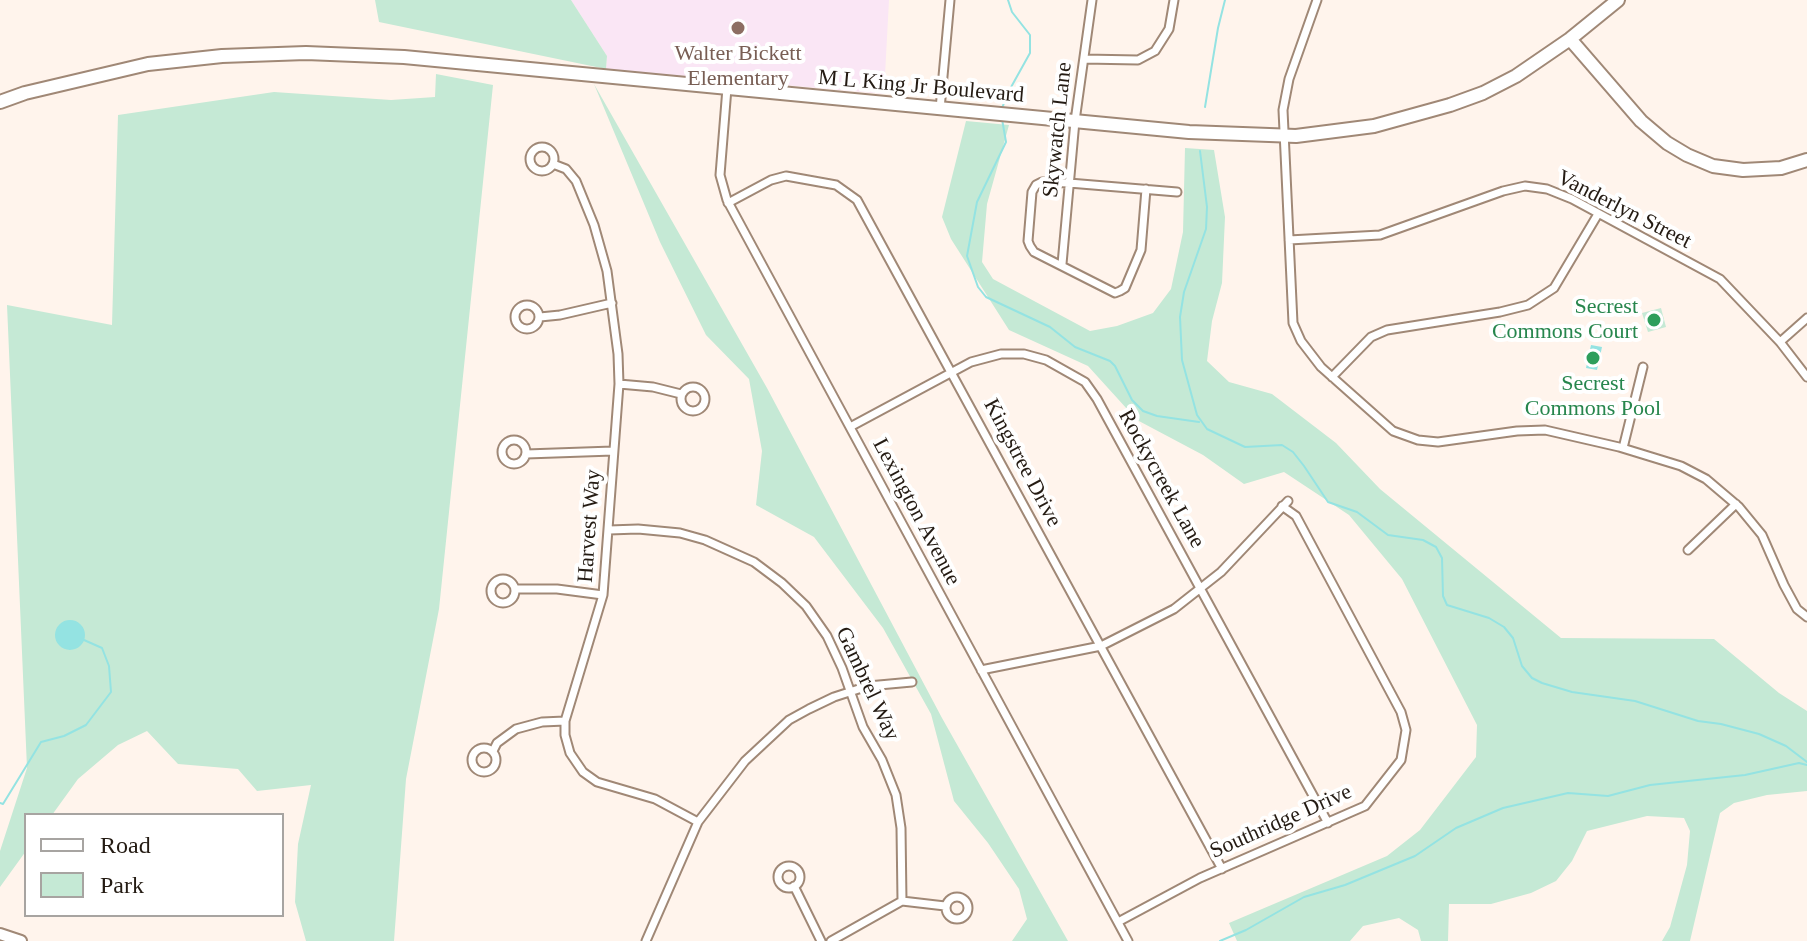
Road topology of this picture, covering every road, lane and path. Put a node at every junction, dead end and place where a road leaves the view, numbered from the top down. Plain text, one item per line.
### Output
1 (950, 0) edge
2 (1092, 0) edge
3 (1174, 0) edge
4 (1317, 0) edge
5 (1618, 0) edge
6 (1570, 39) junction
7 (1084, 59) junction
8 (727, 88) junction
9 (0, 102) edge
10 (940, 109) junction
11 (1075, 121) junction
12 (1285, 136) junction
13 (1807, 160) edge
14 (553, 164) dead end
15 (1069, 183) junction
16 (1146, 189) junction
17 (1177, 192) dead end
18 (728, 203) junction
19 (1598, 214) junction
20 (1289, 240) junction
21 (1062, 264) junction
22 (612, 303) junction
23 (540, 317) dead end
24 (1807, 318) edge
25 (1780, 342) junction
26 (1643, 367) dead end
27 (952, 372) junction
28 (1332, 377) junction
29 (1807, 377) edge
30 (619, 384) junction
31 (681, 394) dead end
32 (850, 427) junction
33 (1623, 448) junction
34 (613, 451) junction
35 (526, 454) dead end
36 (1736, 504) junction
37 (609, 530) junction
38 (1688, 550) dead end
39 (515, 589) dead end
40 (1201, 589) junction
41 (603, 595) junction
42 (1807, 617) edge
43 (1101, 646) junction
44 (981, 670) junction
45 (912, 682) dead end
46 (850, 693) junction
47 (565, 721) junction
48 (493, 751) dead end
49 (698, 822) junction
50 (1328, 823) junction
51 (1222, 869) junction
52 (794, 886) dead end
53 (902, 901) junction
54 (945, 906) dead end
55 (1118, 922) junction
56 (0, 934) edge
57 (21, 941) edge
58 (646, 941) edge
59 (821, 941) edge
60 (831, 941) edge
61 (1128, 941) edge

1 - 10 street
2 - 7 street, Skywatch Lane
3 - 7 street
4 - 12 street
5 - 6 main road, M L King Jr Boulevard
6 - 12 main road, M L King Jr Boulevard
6 - 13 main road
7 - 11 street, Skywatch Lane
8 - 9 main road, M L King Jr Boulevard
8 - 10 main road, M L King Jr Boulevard
8 - 18 street, Lexington Avenue
10 - 11 main road, M L King Jr Boulevard
11 - 12 main road, M L King Jr Boulevard
11 - 15 street, Skywatch Lane
12 - 20 street
14 - 22 street, Harvest Way
15 - 16 street
15 - 21 street, Skywatch Lane
15 - 21 street
16 - 17 street
16 - 21 street
18 - 27 street, Kingstree Drive
18 - 32 street, Lexington Avenue
19 - 20 street, Vanderlyn Street
19 - 25 street, Vanderlyn Street
19 - 28 street
20 - 28 street
22 - 23 street
22 - 30 street, Harvest Way
24 - 25 street
25 - 29 street, Vanderlyn Street
26 - 33 street
27 - 32 street, Rockycreek Lane
27 - 40 street, Rockycreek Lane
27 - 43 street, Kingstree Drive
28 - 33 street
30 - 31 street
30 - 34 street, Harvest Way
32 - 44 street, Lexington Avenue
33 - 36 street
34 - 35 street
34 - 37 street, Harvest Way
36 - 38 street
36 - 42 street
37 - 41 street, Harvest Way
37 - 46 street, Gambrel Way
39 - 41 street
40 - 43 street
40 - 50 street, Rockycreek Lane
40 - 50 street, Southridge Drive
41 - 47 street, Harvest Way
43 - 44 street
43 - 51 street, Kingstree Drive
44 - 55 street, Lexington Avenue
45 - 46 street
46 - 49 street
46 - 53 street, Gambrel Way
47 - 48 street
47 - 49 street
49 - 58 street
50 - 51 street, Southridge Drive
51 - 55 street, Southridge Drive
52 - 59 street
53 - 54 street
53 - 60 street
55 - 61 street, Lexington Avenue
56 - 57 main road

